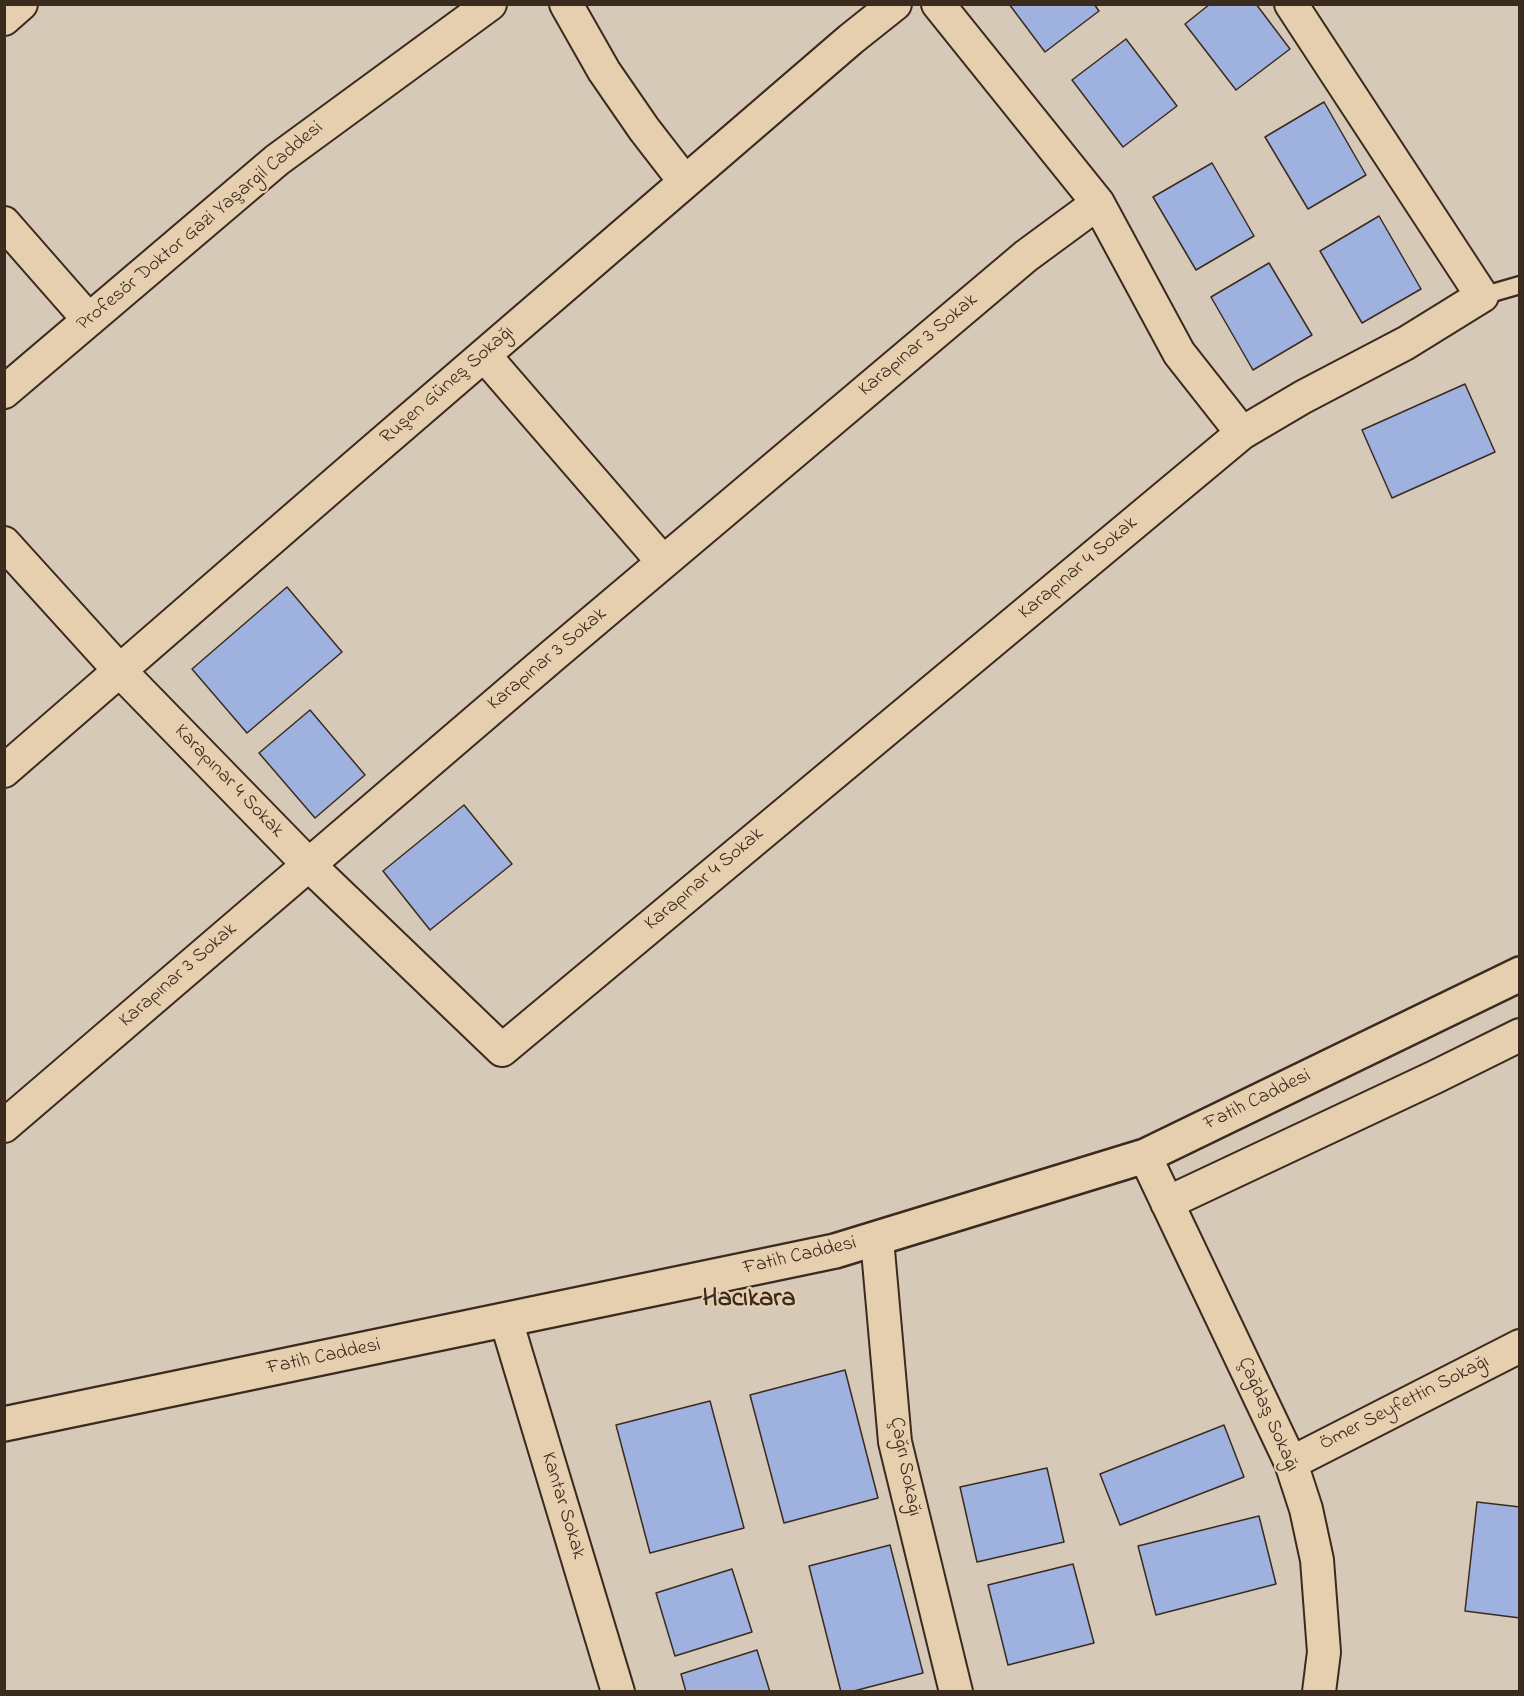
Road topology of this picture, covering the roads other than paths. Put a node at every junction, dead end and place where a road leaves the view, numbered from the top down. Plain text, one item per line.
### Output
1 (21, 4) edge
2 (489, 4) edge
3 (566, 4) edge
4 (895, 4) edge
5 (938, 4) edge
6 (1291, 4) edge
7 (4, 19) edge
8 (685, 182) junction
9 (1098, 203) junction
10 (4, 223) edge
11 (1520, 285) edge
12 (1482, 296) junction
13 (89, 320) junction
14 (484, 355) junction
15 (4, 392) edge
16 (1242, 434) junction
17 (4, 543) edge
18 (663, 562) junction
19 (120, 671) junction
20 (4, 771) edge
21 (309, 865) junction
22 (1520, 974) edge
23 (1520, 1035) edge
24 (4, 1126) edge
25 (1145, 1156) junction
26 (1167, 1203) junction
27 (877, 1239) junction
28 (506, 1320) junction
29 (1520, 1346) edge
30 (4, 1424) edge
31 (1291, 1463) junction
32 (618, 1692) edge
33 (956, 1692) edge
34 (1319, 1692) edge

1 - 7 street
2 - 13 street, Profesör Doktor Gazi Yaşargil Caddesi
3 - 8 street
4 - 8 street, Ruşen Güneş Sokağı
5 - 9 street
6 - 12 street
8 - 14 street, Ruşen Güneş Sokağı
9 - 16 street
9 - 18 street, Karapınar 3 Sokak
10 - 13 street
11 - 12 lane
12 - 16 street, Karapınar 4 Sokak
13 - 15 street, Profesör Doktor Gazi Yaşargil Caddesi
14 - 18 street
14 - 19 street, Ruşen Güneş Sokağı
16 - 21 street, Karapınar 4 Sokak
17 - 19 street, Karapınar 4 Sokak
18 - 21 street, Karapınar 3 Sokak
19 - 20 street, Ruşen Güneş Sokağı
19 - 21 street, Karapınar 4 Sokak
21 - 24 street, Karapınar 3 Sokak
22 - 25 main road, Fatih Caddesi
23 - 26 street
25 - 26 street, Çağdaş Sokağı
25 - 27 main road, Fatih Caddesi
26 - 31 street, Çağdaş Sokağı
27 - 28 main road, Fatih Caddesi
27 - 33 street, Çağrı Sokağı
28 - 30 main road, Fatih Caddesi
28 - 32 street, Kantar Sokak
29 - 31 street, Ömer Seyfettin Sokağı
31 - 34 street, Çağdaş Sokağı

